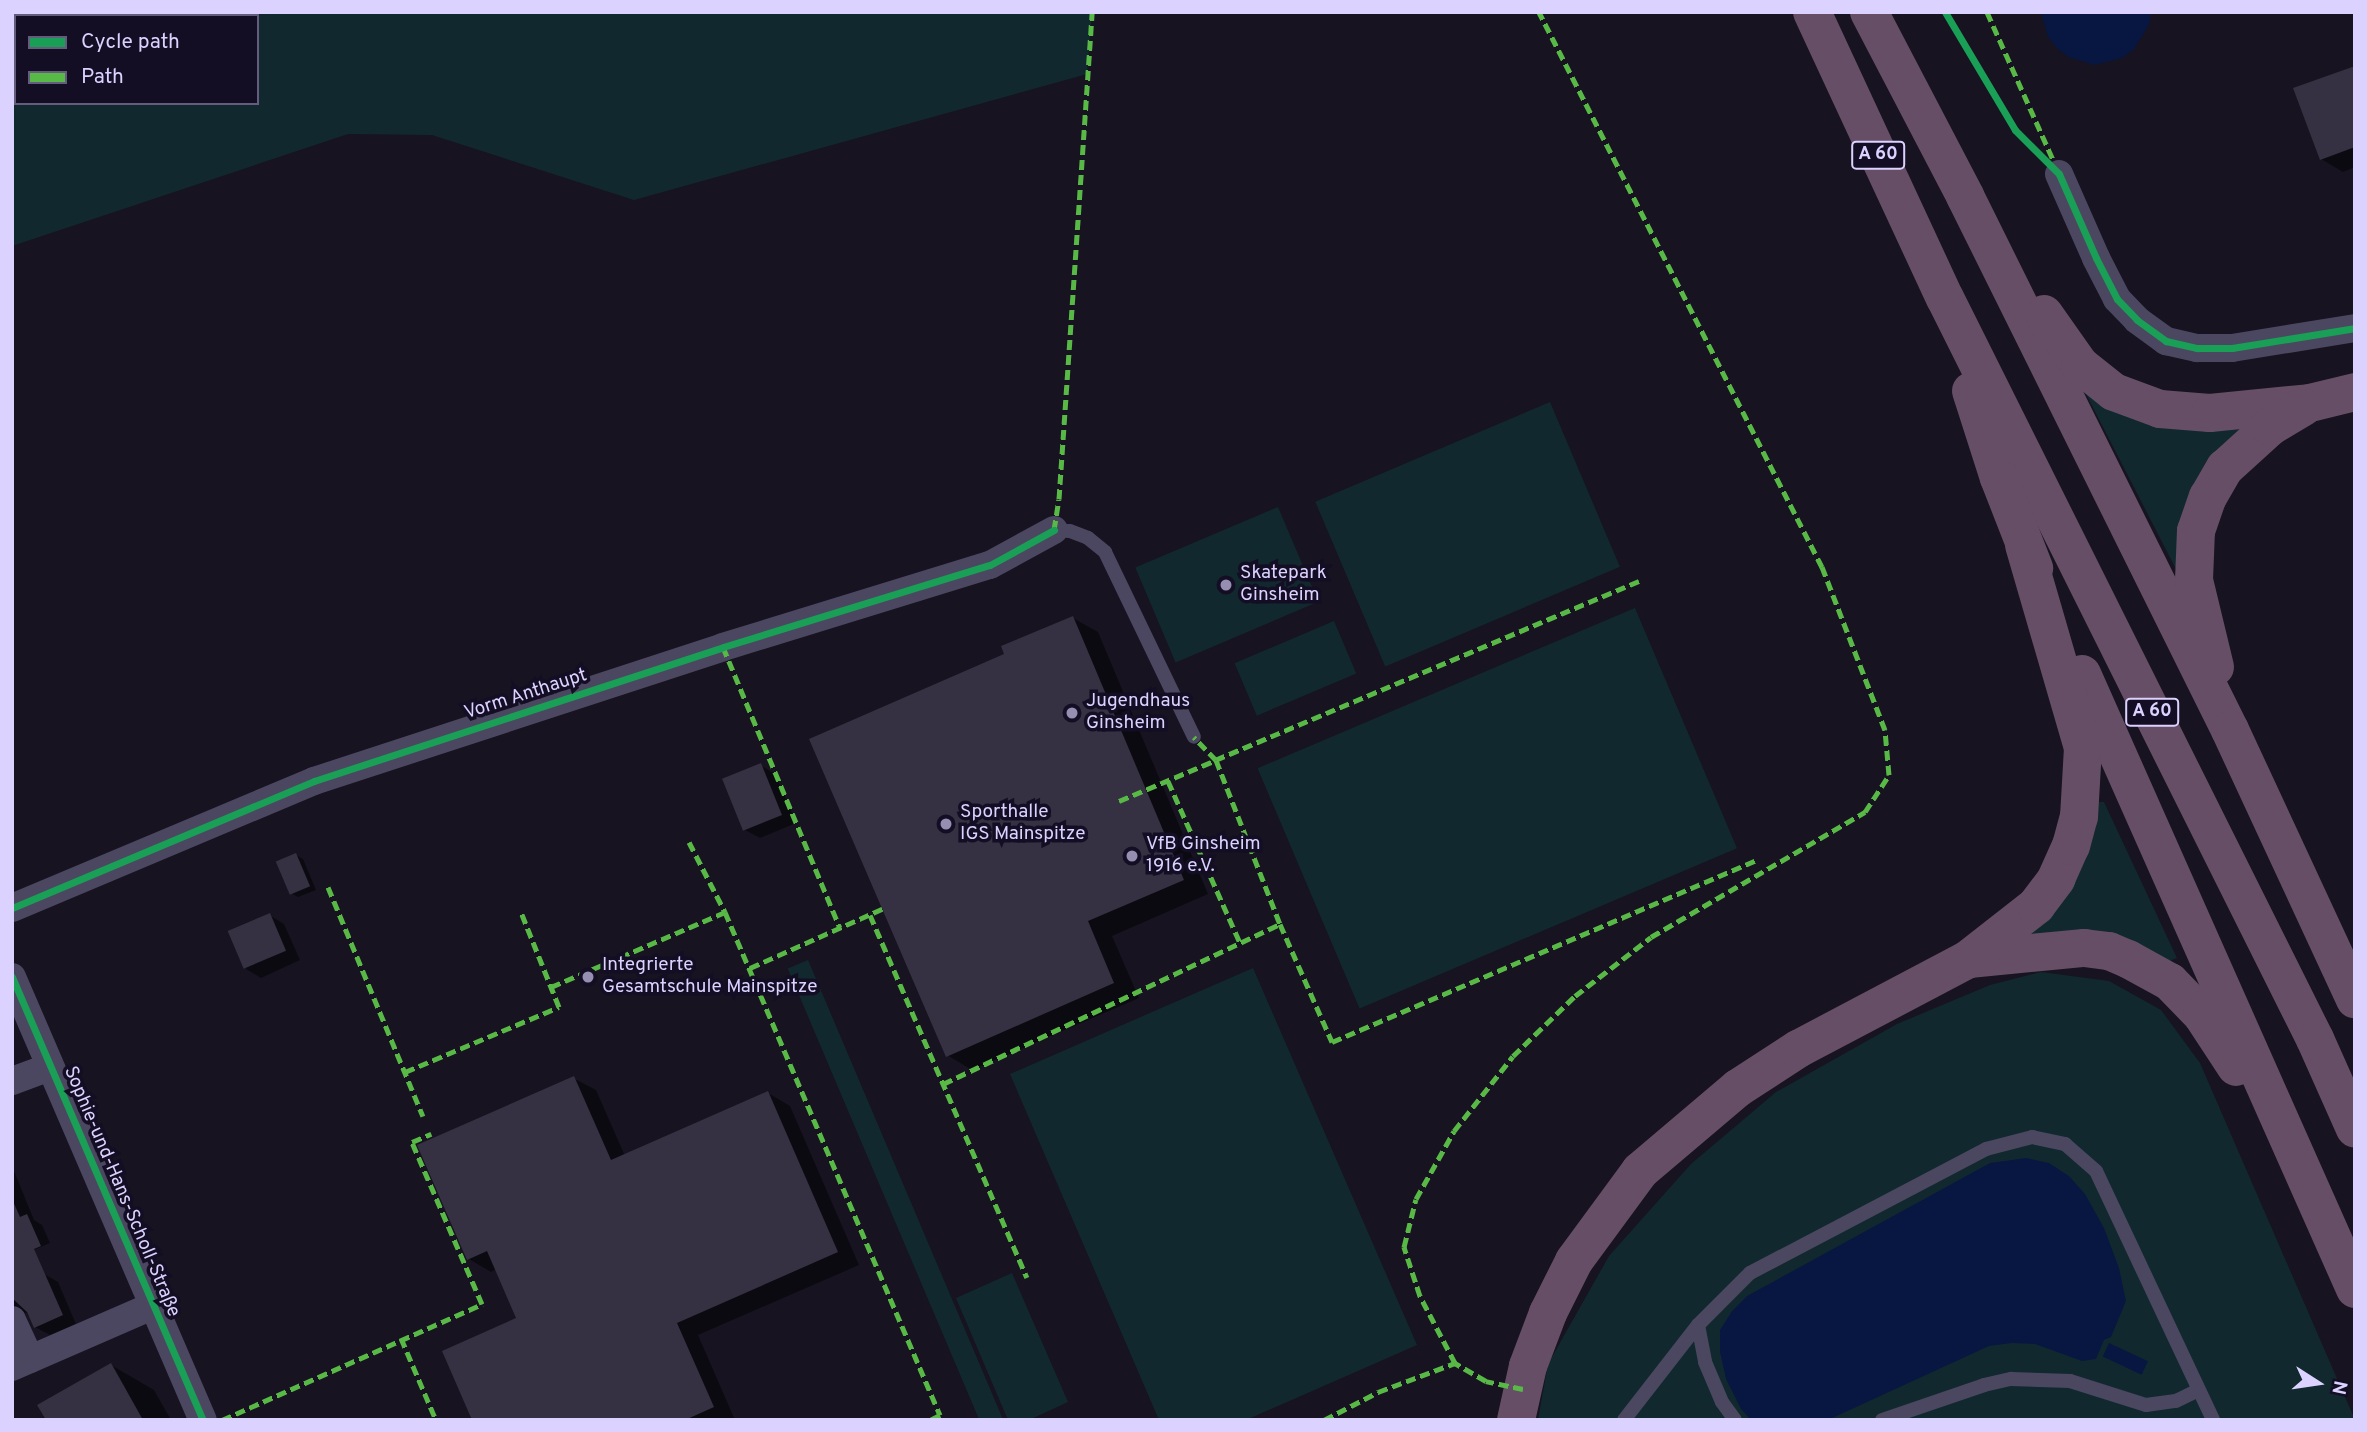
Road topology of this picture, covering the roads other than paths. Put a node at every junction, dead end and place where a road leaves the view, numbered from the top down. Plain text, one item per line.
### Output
1 (1812, 12) edge
2 (1869, 12) edge
3 (2059, 174) dead end
4 (1965, 196) junction
5 (1945, 298) junction
6 (2355, 328) edge
7 (2355, 392) edge
8 (2310, 403) junction
9 (1054, 530) joint
10 (2024, 545) junction
11 (2230, 730) junction
12 (1194, 737) dead end
13 (12, 908) edge
14 (1967, 960) junction
15 (12, 977) edge
16 (2355, 999) edge
17 (50, 1067) junction
18 (12, 1081) edge
19 (2355, 1129) edge
20 (2307, 1181) junction
21 (2355, 1289) edge
22 (152, 1306) junction
23 (12, 1320) edge
24 (1698, 1325) junction
25 (21, 1363) edge
26 (2199, 1390) junction
27 (202, 1420) edge
28 (1516, 1420) edge
29 (1625, 1420) edge
30 (1735, 1420) edge
31 (1882, 1420) edge
32 (2213, 1420) edge

1 - 5 highway, A 60
2 - 4 highway, A 60
3 - 6 street
4 - 8 highway
4 - 11 highway, A 60
5 - 10 highway
5 - 19 highway, A 60
7 - 8 highway
8 - 11 highway
9 - 12 lane
9 - 13 street, Vorm Anthaupt
10 - 14 highway
10 - 20 highway
11 - 16 highway, A 60
14 - 20 highway
14 - 28 highway
15 - 17 street, Sophie-und-Hans-Scholl-Straße
17 - 18 street
17 - 22 street, Sophie-und-Hans-Scholl-Straße
20 - 21 highway
22 - 25 street
22 - 27 street, Sophie-und-Hans-Scholl-Straße
23 - 25 street
24 - 26 lane
24 - 29 lane
24 - 30 lane
26 - 31 lane
26 - 32 lane

